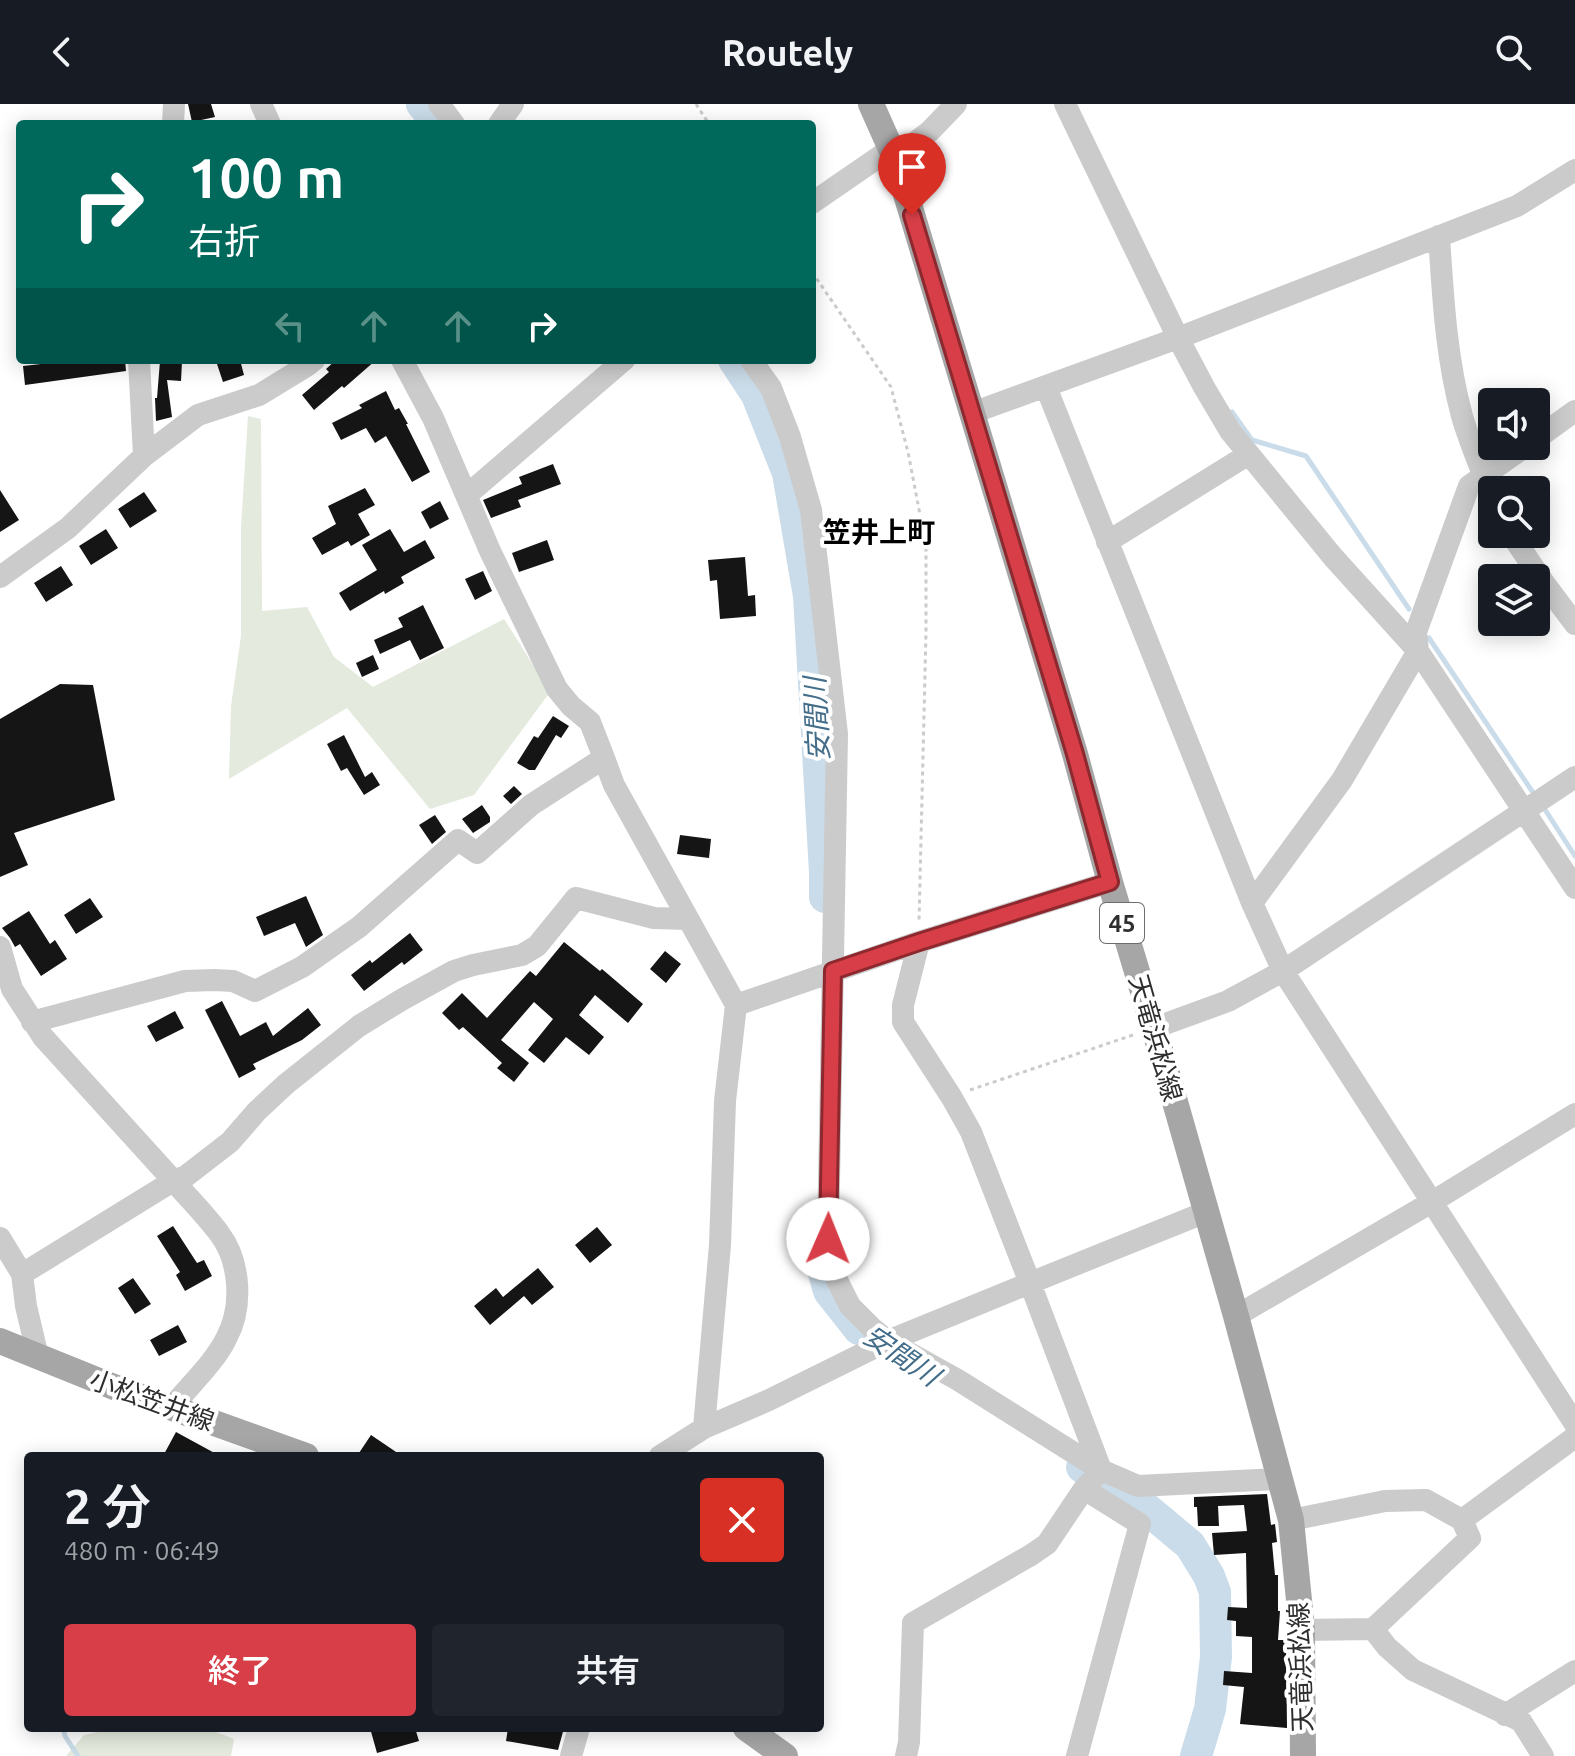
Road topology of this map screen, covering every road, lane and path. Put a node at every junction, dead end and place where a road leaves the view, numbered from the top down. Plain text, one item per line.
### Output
1 (871, 104) edge
2 (956, 104) edge
3 (1065, 104) edge
4 (893, 153) junction
5 (1575, 170) edge
6 (816, 201) edge
7 (1439, 236) junction
8 (816, 278) edge
9 (1178, 338) junction
10 (139, 364) edge
11 (309, 364) edge
12 (404, 364) edge
13 (619, 364) edge
14 (754, 364) edge
15 (1046, 387) junction
16 (1575, 411) edge
17 (972, 413) junction
18 (1550, 429) edge
19 (1249, 454) junction
20 (144, 456) junction
21 (1506, 460) edge
22 (1484, 475) junction
23 (467, 495) junction
24 (1107, 542) junction
25 (1520, 548) edge
26 (0, 577) edge
27 (1575, 624) edge
28 (1418, 651) junction
29 (604, 758) junction
30 (1575, 777) edge
31 (1534, 804) junction
32 (1110, 882) junction
33 (1575, 888) edge
34 (1252, 903) junction
35 (687, 919) junction
36 (919, 942) junction
37 (0, 947) edge
38 (3, 970) edge
39 (1283, 971) junction
40 (826, 973) junction
41 (736, 1005) junction
42 (32, 1022) junction
43 (1154, 1028) junction
44 (951, 1096) junction
45 (1575, 1114) edge
46 (173, 1181) junction
47 (1432, 1202) junction
48 (1206, 1212) junction
49 (0, 1238) edge
50 (22, 1274) junction
51 (1030, 1283) junction
52 (1236, 1316) junction
53 (0, 1341) edge
54 (882, 1344) junction
55 (38, 1357) junction
56 (172, 1407) junction
57 (1575, 1424) edge
58 (704, 1428) junction
59 (1575, 1437) edge
60 (295, 1452) edge
61 (666, 1452) edge
62 (1094, 1478) junction
63 (1279, 1479) junction
64 (1291, 1520) junction
65 (1462, 1520) junction
66 (1373, 1629) junction
67 (1302, 1630) junction
68 (1575, 1671) edge
69 (1505, 1715) junction
70 (578, 1732) edge
71 (752, 1732) edge
72 (571, 1756) edge
73 (785, 1756) edge
74 (906, 1756) edge
75 (1077, 1756) edge
76 (1303, 1756) edge
77 (1543, 1756) edge

1 - 4 main road, 天竜浜松線 / 45
2 - 4 street
3 - 9 street
4 - 6 street
4 - 17 main road, 天竜浜松線 / 45
5 - 7 street
7 - 9 street
7 - 22 street
8 - 36 path
9 - 15 street
9 - 19 street
10 - 20 street
11 - 20 street
12 - 23 street
13 - 23 street
14 - 40 street
15 - 17 street
15 - 24 street
16 - 18 street
17 - 32 main road, 天竜浜松線 / 45
19 - 24 street
19 - 28 street
20 - 26 street
21 - 22 street
22 - 28 street
23 - 29 street
24 - 34 street
25 - 27 street
28 - 31 street
28 - 34 street
29 - 35 street
29 - 42 street
30 - 31 street
31 - 33 street
31 - 39 street
32 - 36 street
32 - 43 main road, 天竜浜松線 / 45
34 - 39 street
35 - 41 street
35 - 46 street
36 - 40 street
36 - 44 street
37 - 38 street
38 - 42 street
39 - 43 street
39 - 47 street
40 - 41 street
40 - 54 street
41 - 58 street
42 - 46 street
43 - 44 path
43 - 48 main road, 天竜浜松線 / 45
44 - 51 street
45 - 47 street
46 - 50 street
46 - 56 street
47 - 52 street
47 - 57 street
48 - 51 street
48 - 52 main road, 天竜浜松線 / 45
49 - 50 street
50 - 55 street
51 - 54 street
51 - 62 street
52 - 63 main road, 天竜浜松線 / 45
53 - 55 main road, 小松笠井線
54 - 58 street
54 - 62 street
55 - 56 main road, 小松笠井線
56 - 60 main road, 小松笠井線
58 - 61 street
59 - 65 street
62 - 63 street
62 - 74 street
62 - 75 street
63 - 64 main road, 天竜浜松線 / 45
64 - 65 street
64 - 67 main road, 天竜浜松線 / 45
65 - 66 street
66 - 67 street
66 - 69 street
67 - 76 main road, 天竜浜松線 / 45
68 - 69 street
69 - 77 street
70 - 72 street
71 - 73 main road

